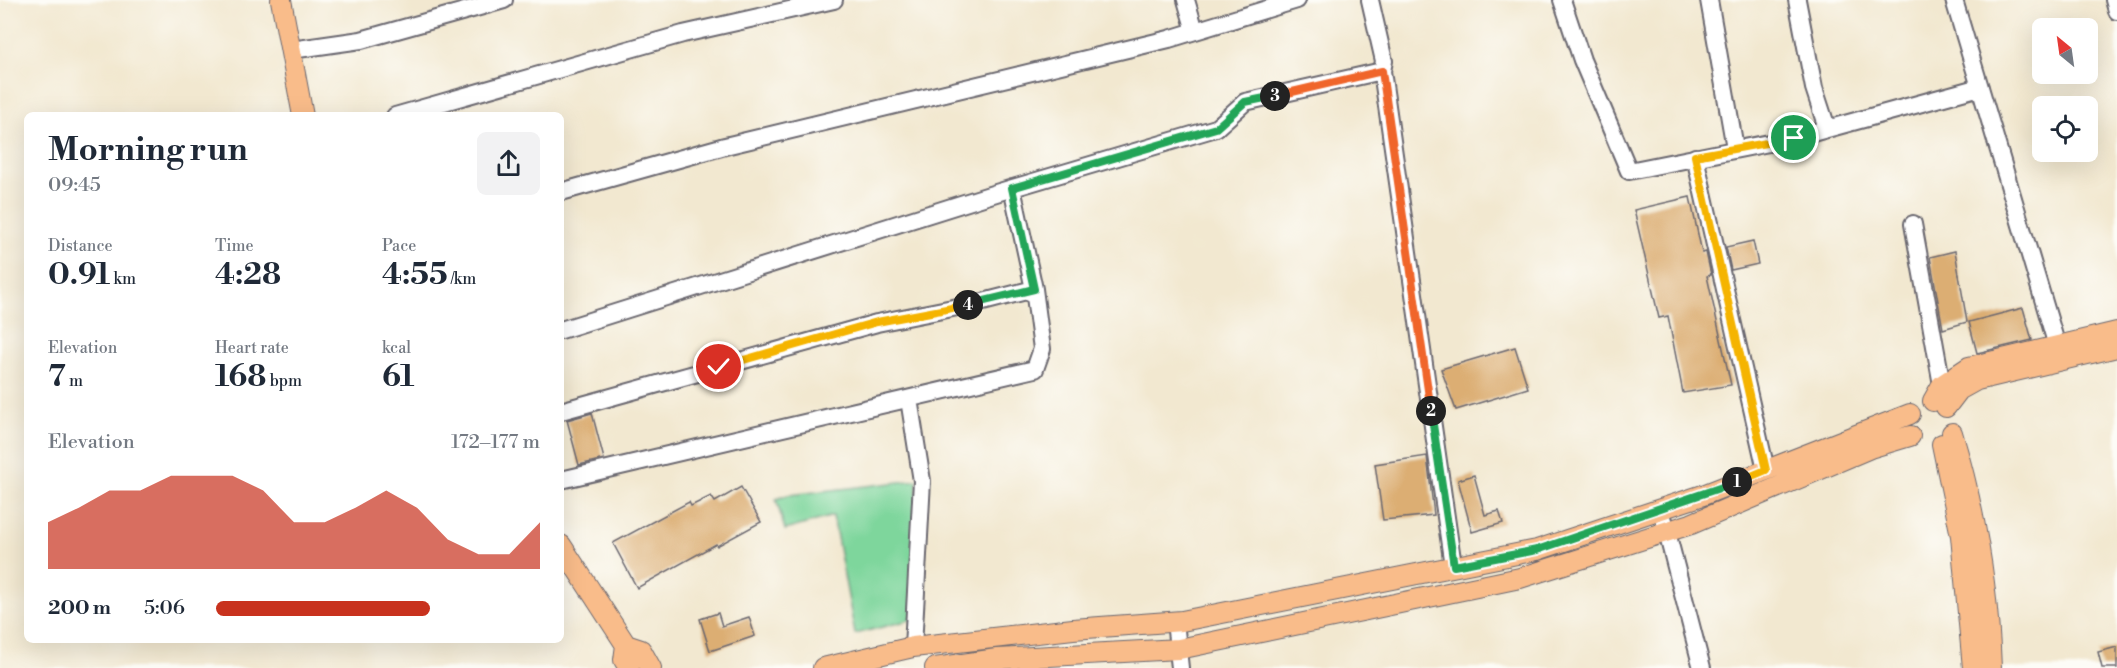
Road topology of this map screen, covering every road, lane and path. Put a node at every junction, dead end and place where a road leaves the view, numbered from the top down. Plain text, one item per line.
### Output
1 (281, 0) edge
2 (504, 0) edge
3 (834, 0) edge
4 (1186, 0) edge
5 (1297, 0) edge
6 (1370, 0) edge
7 (1562, 0) edge
8 (1709, 0) edge
9 (1797, 0) edge
10 (1954, 0) edge
11 (2114, 0) edge
12 (2117, 11) edge
13 (1195, 31) junction
14 (291, 50) junction
15 (1382, 71) junction
16 (1980, 87) junction
17 (302, 112) edge
18 (409, 112) edge
19 (1827, 128) junction
20 (1735, 148) junction
21 (1695, 156) junction
22 (1012, 188) junction
23 (564, 191) edge
24 (1913, 225) dead end
25 (1034, 289) junction
26 (564, 329) edge
27 (2057, 346) junction
28 (2116, 346) edge
29 (1940, 398) junction
30 (909, 399) junction
31 (564, 410) edge
32 (1910, 414) junction
33 (1910, 436) junction
34 (1947, 439) junction
35 (1766, 470) junction
36 (564, 479) edge
37 (1661, 509) junction
38 (1667, 532) junction
39 (564, 550) edge
40 (1454, 566) junction
41 (1175, 621) junction
42 (1094, 627) junction
43 (627, 645) junction
44 (913, 647) junction
45 (1099, 654) junction
46 (1180, 659) edge
47 (629, 668) edge
48 (651, 668) edge
49 (822, 668) edge
50 (935, 668) edge
51 (1702, 668) edge
52 (1973, 668) edge
53 (1991, 668) edge

1 - 14 main road
2 - 14 street
3 - 18 street
4 - 13 street
5 - 13 street
6 - 15 street
7 - 21 street
8 - 20 street
9 - 19 street
10 - 16 street
11 - 12 street
13 - 23 street
14 - 17 main road
15 - 22 street
15 - 40 street
16 - 19 street
16 - 27 street
19 - 20 street
20 - 21 street
21 - 35 street
22 - 25 street
22 - 26 street
24 - 29 street
25 - 30 street
25 - 31 street
27 - 28 main road
27 - 29 main road
28 - 29 main road
29 - 32 main road
29 - 34 main road
30 - 36 street
30 - 44 street
32 - 33 main road
32 - 35 main road
33 - 34 main road
33 - 38 main road
34 - 52 main road
34 - 53 main road
35 - 37 main road
37 - 38 street
37 - 40 main road
38 - 46 main road
38 - 51 street
39 - 43 main road
40 - 41 main road
41 - 42 main road
41 - 46 street
42 - 44 main road
42 - 45 main road
43 - 47 main road
43 - 48 main road
44 - 49 main road
45 - 46 main road
45 - 50 main road

